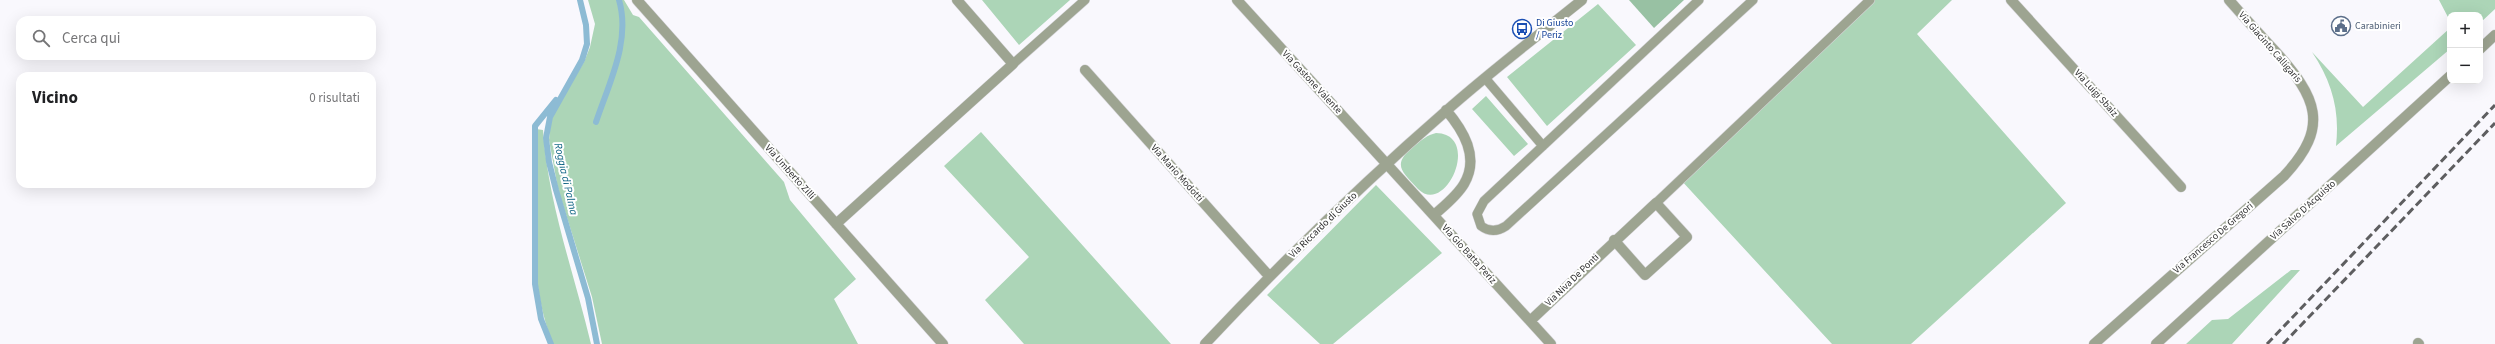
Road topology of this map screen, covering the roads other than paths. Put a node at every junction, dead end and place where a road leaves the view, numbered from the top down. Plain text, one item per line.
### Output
1 (637, 0) edge
2 (957, 0) edge
3 (1085, 0) edge
4 (1237, 0) edge
5 (1582, 0) edge
6 (1699, 0) edge
7 (1753, 0) edge
8 (1870, 0) edge
9 (2011, 0) edge
10 (2229, 0) edge
11 (2495, 35) edge
12 (2481, 48) edge
13 (1013, 64) junction
14 (1085, 70) dead end
15 (1485, 78) junction
16 (2447, 79) edge
17 (1446, 110) junction
18 (2313, 119) joint
19 (1543, 146) junction
20 (1387, 163) junction
21 (2181, 187) dead end
22 (1656, 203) junction
23 (1434, 215) junction
24 (836, 224) junction
25 (1614, 240) junction
26 (1269, 276) junction
27 (1530, 321) junction
28 (943, 344) edge
29 (1205, 344) edge
30 (1551, 344) edge
31 (2094, 344) edge
32 (2156, 344) edge

1 - 24 street, Via Umberto Zilli
2 - 13 street
3 - 13 lane
4 - 20 street, Via Gastone Valente
5 - 15 street, Via Riccardo di Giusto
6 - 19 lane
7 - 19 lane
8 - 22 lane
9 - 21 street, Via Luigi Sbaiz
10 - 18 street, Via Giacinto Calligaris
11 - 12 street
13 - 24 street
14 - 26 street, Via Mario Modotti
15 - 17 street, Via Riccardo di Giusto
15 - 19 lane
16 - 32 street, Via Salvo D'Acquisto
17 - 20 street, Via Riccardo di Giusto
17 - 23 street
18 - 31 street, Via Francesco De Gregori
20 - 23 street, Via Gio Batta Periz
20 - 26 street, Via Riccardo di Giusto
22 - 25 street, Via Niva De Ponti
22 - 25 street
23 - 27 street, Via Gio Batta Periz
24 - 28 street, Via Umberto Zilli
25 - 27 street, Via Niva De Ponti
26 - 29 street, Via Riccardo di Giusto
27 - 30 street, Via Gio Batta Periz

